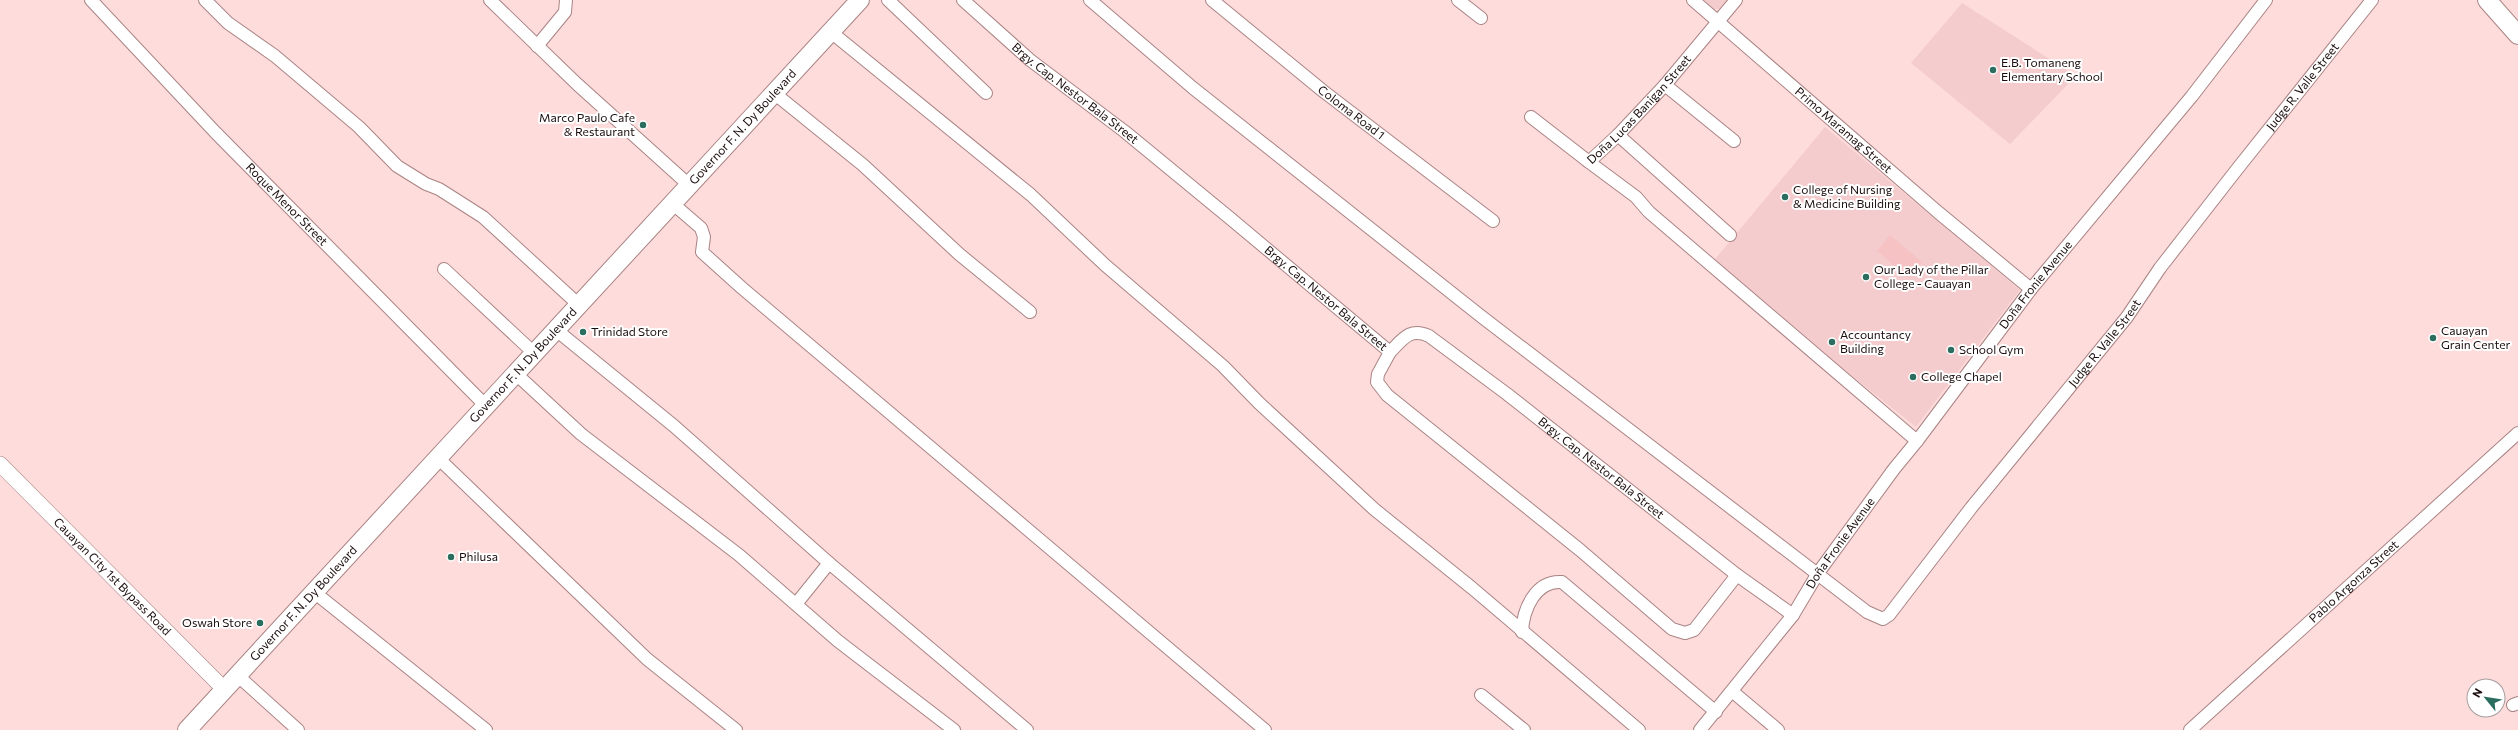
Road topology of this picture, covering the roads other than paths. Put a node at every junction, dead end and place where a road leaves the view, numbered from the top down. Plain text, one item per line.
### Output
1 (91, 0) edge
2 (205, 0) edge
3 (490, 0) edge
4 (566, 0) edge
5 (888, 0) edge
6 (963, 0) edge
7 (1090, 0) edge
8 (1212, 0) edge
9 (1458, 0) edge
10 (1693, 0) edge
11 (1736, 0) edge
12 (2266, 0) edge
13 (2372, 0) edge
14 (2487, 0) edge
15 (856, 1) edge
16 (1481, 18) dead end
17 (1716, 22) junction
18 (831, 32) junction
19 (2518, 35) edge
20 (538, 46) junction
21 (1665, 85) junction
22 (774, 93) junction
23 (986, 93) dead end
24 (1531, 117) dead end
25 (1618, 135) junction
26 (1734, 141) dead end
27 (1589, 162) junction
28 (690, 185) junction
29 (672, 203) junction
30 (1493, 221) dead end
31 (1730, 235) dead end
32 (444, 269) dead end
33 (2031, 289) junction
34 (578, 304) junction
35 (1030, 312) dead end
36 (555, 329) junction
37 (1390, 352) junction
38 (534, 353) junction
39 (515, 373) junction
40 (485, 405) junction
41 (2518, 433) edge
42 (1918, 441) junction
43 (437, 456) junction
44 (0, 464) edge
45 (829, 563) junction
46 (1818, 573) junction
47 (1737, 575) junction
48 (314, 592) junction
49 (796, 604) junction
50 (1793, 615) junction
51 (1522, 632) junction
52 (237, 675) junction
53 (224, 689) junction
54 (1733, 692) junction
55 (1481, 695) dead end
56 (1716, 712) junction
57 (187, 730) edge
58 (298, 730) edge
59 (486, 730) edge
60 (736, 730) edge
61 (954, 730) edge
62 (1027, 730) edge
63 (1265, 730) edge
64 (1524, 730) edge
65 (1639, 730) edge
66 (1700, 730) edge
67 (1778, 730) edge
68 (2190, 730) edge

1 - 40 street, Roque Menor Street
2 - 34 street
3 - 20 street
4 - 20 street
5 - 23 street
6 - 37 street, Brgy. Cap. Nestor Bala Street
7 - 46 street
8 - 30 street, Coloma Road 1
9 - 16 street
10 - 17 street, Primo Maramag Street
11 - 17 street, Doña Lucas Banigan Street
12 - 33 street, Doña Fronie Avenue
13 - 46 street, Judge R. Valle Street
14 - 19 highway
15 - 18 highway, Governor F. N. Dy Boulevard
17 - 21 street, Doña Lucas Banigan Street
17 - 33 street, Primo Maramag Street
18 - 22 highway, Governor F. N. Dy Boulevard
18 - 51 street
20 - 28 street
21 - 25 street, Doña Lucas Banigan Street
21 - 26 street
22 - 28 highway, Governor F. N. Dy Boulevard
22 - 35 street
24 - 27 street, Doña Lucas Banigan Street
25 - 27 street, Doña Lucas Banigan Street
25 - 31 street
27 - 42 street
28 - 29 highway, Governor F. N. Dy Boulevard
29 - 34 highway, Governor F. N. Dy Boulevard
29 - 63 street
32 - 38 street
33 - 42 street, Doña Fronie Avenue
34 - 36 highway, Governor F. N. Dy Boulevard
36 - 38 highway, Governor F. N. Dy Boulevard
36 - 45 street
37 - 47 street, Brgy. Cap. Nestor Bala Street
37 - 47 street
38 - 39 highway, Governor F. N. Dy Boulevard
39 - 40 highway, Governor F. N. Dy Boulevard
39 - 49 street
40 - 43 highway, Governor F. N. Dy Boulevard
41 - 68 street, Pablo Argonza Street
42 - 46 street, Doña Fronie Avenue
43 - 48 highway, Governor F. N. Dy Boulevard
43 - 60 street
44 - 53 main road, Cauayan City 1st Bypass Road
45 - 49 street
45 - 62 street
46 - 50 street, Doña Fronie Avenue
47 - 50 street, Brgy. Cap. Nestor Bala Street
48 - 52 highway, Governor F. N. Dy Boulevard
48 - 59 street
49 - 61 street
50 - 54 street, Doña Fronie Avenue
51 - 56 street
51 - 65 street
52 - 53 highway, Governor F. N. Dy Boulevard
52 - 58 street
53 - 57 highway, Governor F. N. Dy Boulevard
54 - 56 street, Doña Fronie Avenue
54 - 67 street
55 - 64 street
56 - 66 street, Doña Fronie Avenue

